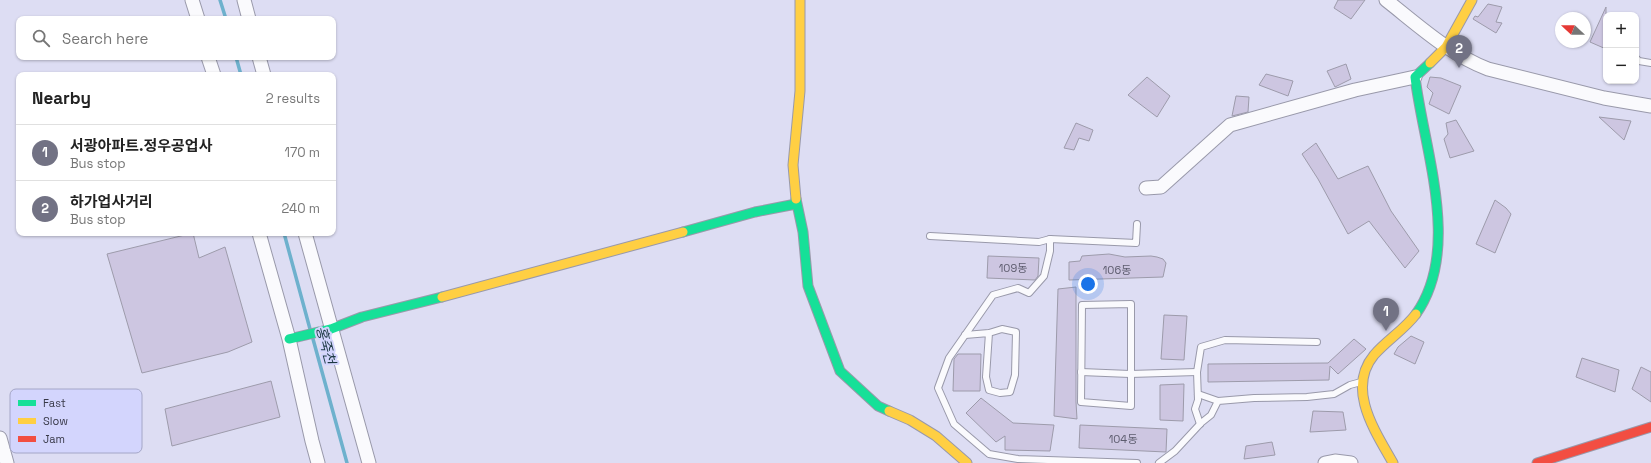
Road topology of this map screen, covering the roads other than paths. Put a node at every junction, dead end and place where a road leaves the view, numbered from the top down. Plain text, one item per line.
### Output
1 (192, 0) edge
2 (244, 0) edge
3 (800, 0) edge
4 (1386, 0) edge
5 (1472, 0) edge
6 (197, 16) edge
7 (248, 16) edge
8 (1446, 47) junction
9 (209, 60) edge
10 (260, 60) edge
11 (1639, 61) edge
12 (1651, 64) edge
13 (213, 72) edge
14 (263, 72) edge
15 (1415, 78) junction
16 (1651, 106) edge
17 (1146, 188) dead end
18 (796, 204) junction
19 (1137, 224) dead end
20 (260, 236) edge
21 (306, 236) edge
22 (930, 236) dead end
23 (1050, 239) junction
24 (331, 329) junction
25 (989, 333) junction
26 (965, 335) junction
27 (289, 339) junction
28 (1317, 342) dead end
29 (1081, 372) junction
30 (1197, 372) junction
31 (1130, 374) junction
32 (1362, 381) junction
33 (1198, 394) junction
34 (1218, 402) junction
35 (1200, 424) junction
36 (1651, 427) edge
37 (0, 438) edge
38 (7, 463) edge
39 (318, 463) edge
40 (369, 463) edge
41 (967, 463) edge
42 (1137, 463) edge
43 (1159, 463) edge
44 (1325, 463) edge
45 (1351, 463) edge
46 (1393, 463) edge
47 (1538, 463) edge

1 - 6 street
2 - 7 street
3 - 18 street
4 - 8 street
5 - 8 street
8 - 15 street
8 - 16 street
9 - 13 street
10 - 14 street
11 - 12 lane
15 - 17 street
15 - 32 street
18 - 24 street
18 - 41 street
19 - 23 lane
20 - 27 street
21 - 24 street
22 - 23 lane
23 - 26 lane
24 - 27 street
24 - 40 street
25 - 25 lane
25 - 26 lane
26 - 42 lane
27 - 39 street
28 - 30 lane
29 - 31 lane
29 - 31 lane
29 - 31 lane
30 - 31 lane
30 - 33 lane
32 - 34 lane
32 - 46 street
33 - 34 lane
33 - 35 lane
34 - 35 lane
35 - 43 lane
36 - 47 street
37 - 38 street
44 - 45 street

